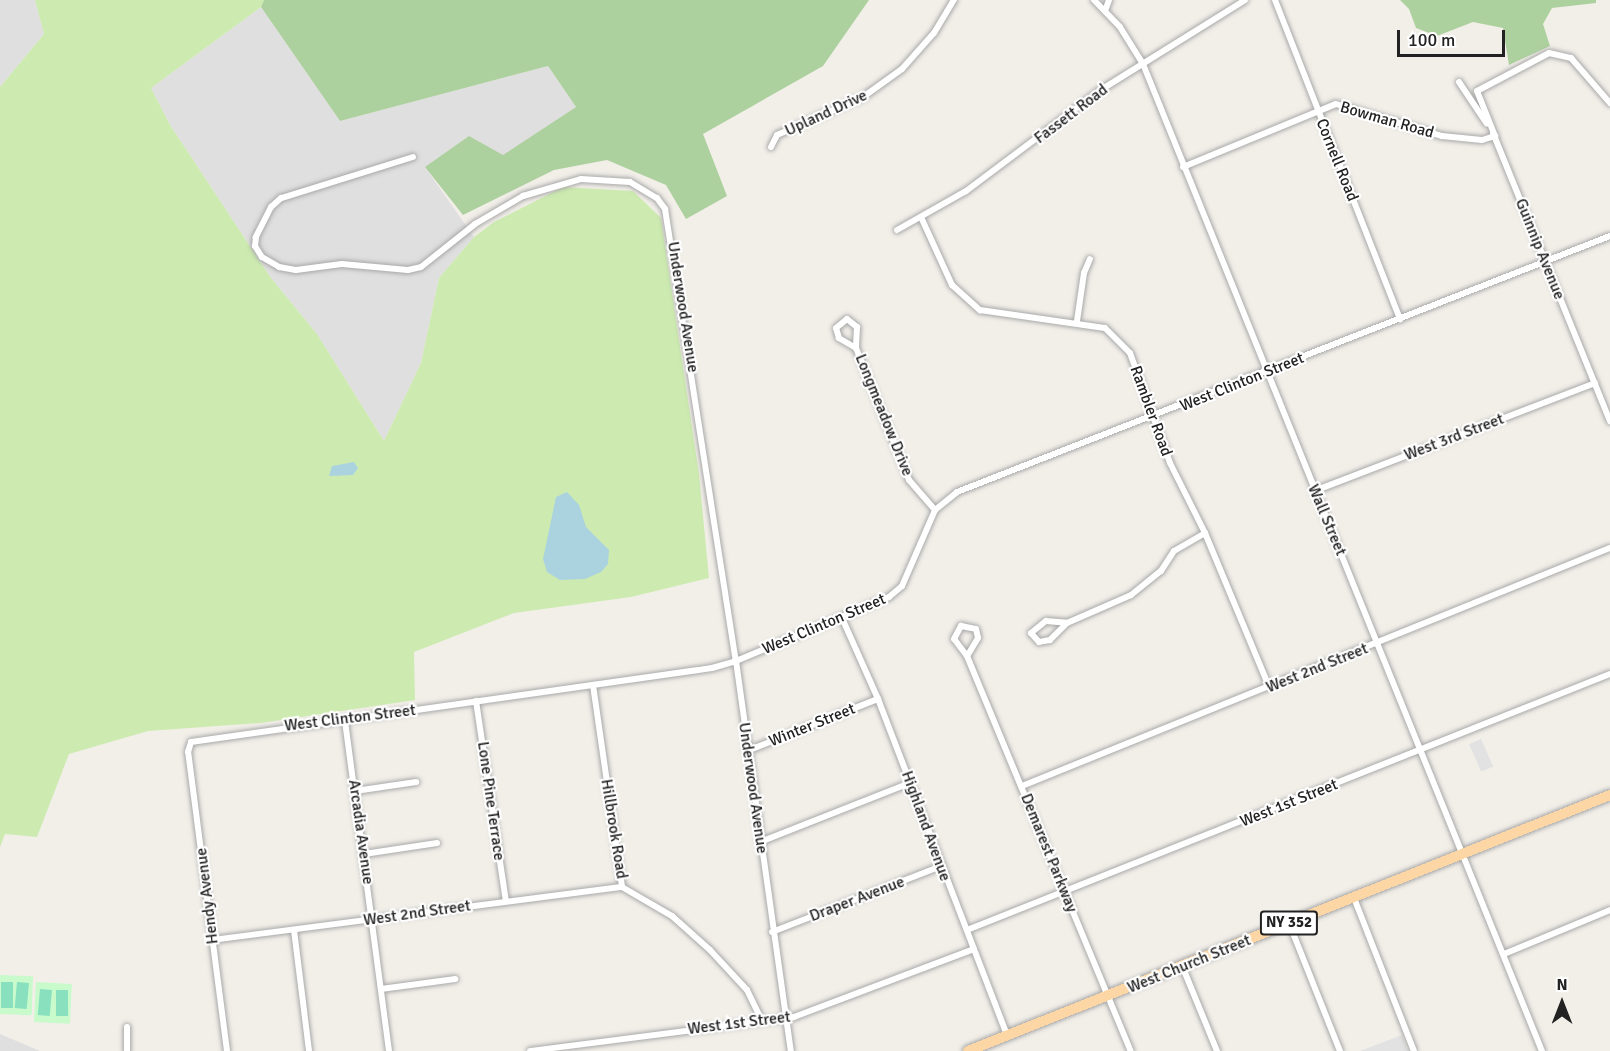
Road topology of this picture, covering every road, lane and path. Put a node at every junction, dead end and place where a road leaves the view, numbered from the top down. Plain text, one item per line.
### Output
1 (954, 0) edge
2 (1094, 0) edge
3 (1109, 0) edge
4 (1245, 0) edge
5 (1275, 0) edge
6 (1105, 11) junction
7 (1143, 64) junction
8 (1459, 82) dead end
9 (1610, 103) edge
10 (1317, 110) junction
11 (1495, 136) junction
12 (771, 147) dead end
13 (413, 157) dead end
14 (1183, 167) junction
15 (921, 217) junction
16 (897, 230) dead end
17 (1610, 237) edge
18 (1090, 260) dead end
19 (1546, 263) junction
20 (1400, 319) junction
21 (1077, 321) junction
22 (856, 348) junction
23 (1266, 371) junction
24 (1594, 383) junction
25 (1152, 418) junction
26 (1610, 421) edge
27 (1314, 490) junction
28 (935, 510) junction
29 (1205, 533) junction
30 (1610, 548) edge
31 (842, 618) junction
32 (1067, 623) junction
33 (1378, 643) junction
34 (967, 656) junction
35 (736, 661) junction
36 (1610, 674) edge
37 (593, 685) junction
38 (1269, 687) junction
39 (878, 699) junction
40 (476, 701) junction
41 (345, 721) junction
42 (190, 742) joint
43 (1420, 750) junction
44 (747, 752) junction
45 (416, 782) dead end
46 (910, 783) junction
47 (1022, 786) junction
48 (355, 791) junction
49 (1610, 795) edge
50 (760, 842) junction
51 (437, 843) dead end
52 (364, 854) junction
53 (1463, 855) junction
54 (940, 866) junction
55 (622, 887) junction
56 (1063, 892) junction
57 (1354, 898) junction
58 (506, 901) junction
59 (1610, 910) edge
60 (373, 919) junction
61 (1289, 923) junction
62 (294, 930) junction
63 (967, 930) junction
64 (772, 932) junction
65 (212, 940) junction
66 (974, 949) junction
67 (1504, 954) junction
68 (1183, 968) junction
69 (455, 979) dead end
70 (381, 989) junction
71 (1107, 995) junction
72 (761, 1019) junction
73 (786, 1019) junction
74 (127, 1027) dead end
75 (1007, 1035) junction
76 (985, 1048) edge
77 (127, 1051) edge
78 (227, 1051) edge
79 (309, 1051) edge
80 (388, 1051) edge
81 (530, 1051) edge
82 (791, 1051) edge
83 (968, 1051) edge
84 (1131, 1051) edge
85 (1217, 1051) edge
86 (1340, 1051) edge
87 (1414, 1051) edge
88 (1542, 1051) edge

1 - 12 street, Upland Drive
2 - 6 street, Wall Street
3 - 6 street
4 - 7 street, Fassett Road
5 - 10 street, Cornell Road
6 - 7 street, Wall Street
7 - 14 street, Wall Street
7 - 15 street, Fassett Road
8 - 11 street, Guinnip Avenue
9 - 11 street
10 - 11 street, Bowman Road
10 - 14 street, Bowman Road
10 - 20 street, Cornell Road
11 - 19 street, Guinnip Avenue
13 - 35 street, Underwood Avenue
14 - 23 street, Wall Street
15 - 16 street, Fassett Road
15 - 21 street, Rambler Road
17 - 19 street, West Clinton Street
18 - 21 street
19 - 20 street, West Clinton Street
19 - 24 street, Guinnip Avenue
20 - 23 street, West Clinton Street
21 - 25 street, Rambler Road
22 - 22 street, Longmeadow Drive
22 - 28 street, Longmeadow Drive
23 - 25 street, West Clinton Street
23 - 27 street, Wall Street
24 - 26 street, Guinnip Avenue
24 - 27 street, West 3rd Street
25 - 28 street, West Clinton Street
25 - 29 street, Rambler Road
27 - 33 street, Wall Street
28 - 31 street, West Clinton Street
29 - 32 street
29 - 38 street, Rambler Road
30 - 33 street, West 2nd Street
31 - 35 street, West Clinton Street
31 - 39 street, Highland Avenue
32 - 32 street
33 - 38 street, West 2nd Street
33 - 43 street, Wall Street
34 - 34 street, Demarest Parkway
34 - 47 street, Demarest Parkway
35 - 37 street, West Clinton Street
35 - 44 street, Underwood Avenue
36 - 43 street, West 1st Street
37 - 40 street, West Clinton Street
37 - 55 street, Hillbrook Road
38 - 47 street, West 2nd Street
39 - 44 street, Winter Street
39 - 46 street, Highland Avenue
40 - 41 street, West Clinton Street
40 - 58 street, Lone Pine Terrace
41 - 42 street, West Clinton Street
41 - 48 street, Arcadia Avenue
42 - 65 street, Hendy Avenue
43 - 53 street, Wall Street
43 - 56 street, West 1st Street
44 - 50 street, Underwood Avenue
45 - 48 street
46 - 50 street
46 - 54 street, Highland Avenue
47 - 56 street, Demarest Parkway
48 - 52 street, Arcadia Avenue
49 - 53 main road, West Church Street / NY 352
50 - 64 street, Underwood Avenue
51 - 52 street
52 - 60 street, Arcadia Avenue
53 - 57 main road, West Church Street / NY 352
53 - 67 street, Wall Street
54 - 63 street, Highland Avenue
54 - 64 street, Draper Avenue
55 - 58 street, West 2nd Street
55 - 72 street, Hillbrook Road
56 - 63 street, West 1st Street
56 - 71 street, Demarest Parkway
57 - 61 main road, West Church Street / NY 352
57 - 87 street
58 - 60 street, West 2nd Street
59 - 67 street
60 - 62 street, West 2nd Street
60 - 70 street, Arcadia Avenue
61 - 68 main road, West Church Street / NY 352
61 - 86 street
62 - 65 street, West 2nd Street
62 - 79 street
63 - 66 street, Highland Avenue
64 - 73 street, Underwood Avenue
65 - 78 street, Hendy Avenue
66 - 73 street, West 1st Street
66 - 75 street, Highland Avenue
67 - 88 street, Wall Street
68 - 71 main road, West Church Street / NY 352
68 - 85 street
69 - 70 street
70 - 80 street, Arcadia Avenue
71 - 75 main road, West Church Street / NY 352
71 - 84 street, Demarest Parkway
72 - 73 street, West 1st Street
72 - 81 street, West 1st Street
73 - 82 street, Underwood Avenue
74 - 77 street
75 - 76 main road, West Church Street / NY 352
76 - 83 main road, West Church Street / NY 352

